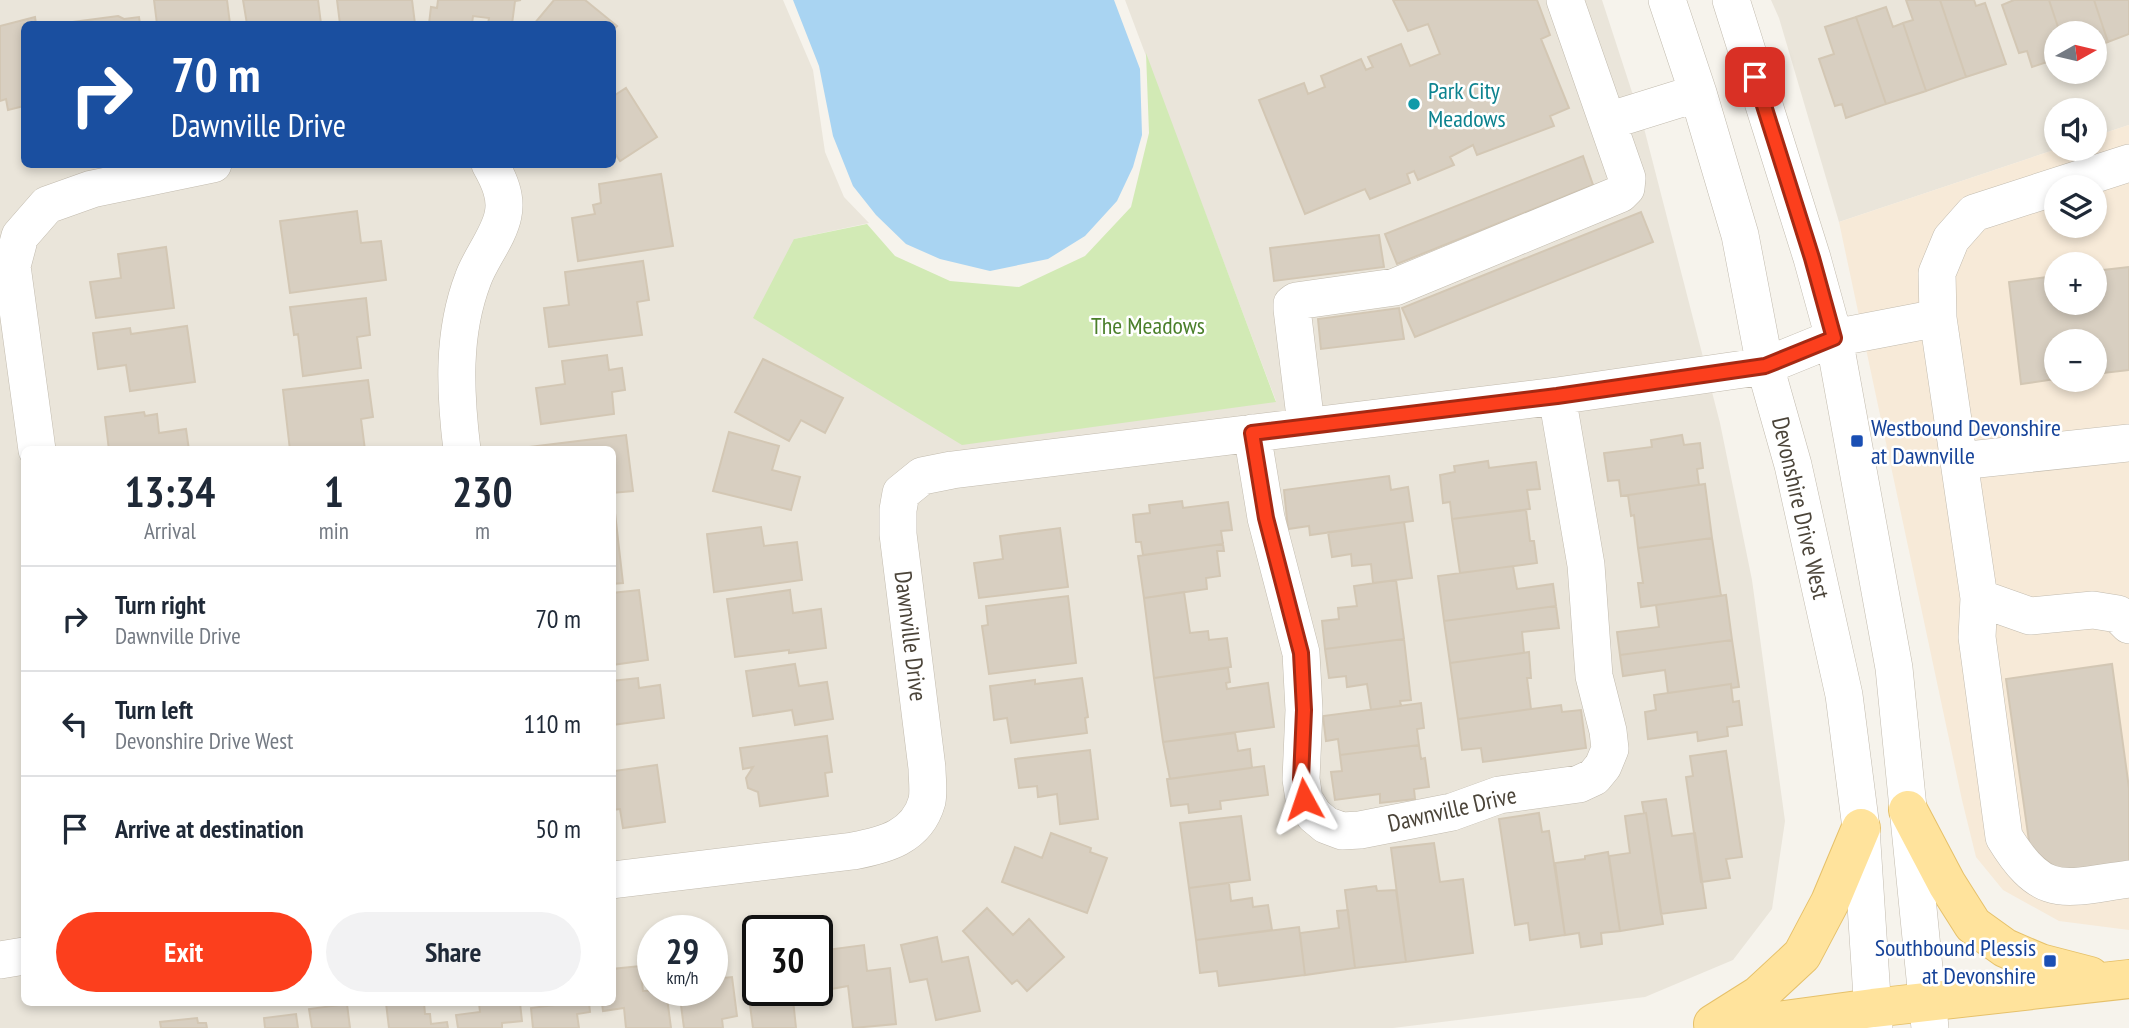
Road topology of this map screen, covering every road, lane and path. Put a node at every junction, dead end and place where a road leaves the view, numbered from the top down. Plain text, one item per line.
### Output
1 (1565, 0) edge
2 (1667, 0) edge
3 (1731, 0) edge
4 (1698, 93) junction
5 (1608, 121) junction
6 (2129, 163) edge
7 (194, 168) edge
8 (492, 168) edge
9 (1938, 318) junction
10 (1834, 338) junction
11 (1765, 366) junction
12 (1557, 396) junction
13 (1306, 425) junction
14 (1252, 433) junction
15 (2129, 443) edge
16 (36, 446) edge
17 (461, 446) edge
18 (1959, 461) junction
19 (1979, 598) junction
20 (2129, 625) edge
21 (1908, 810) junction
22 (1861, 828) junction
23 (2129, 879) edge
24 (616, 880) edge
25 (21, 956) edge
26 (0, 960) edge
27 (2119, 980) edge
28 (1930, 1016) edge
29 (1874, 1018) edge
30 (1706, 1028) edge
31 (1726, 1028) edge

1 - 5 street
2 - 4 street, Devonshire Drive West
3 - 10 street
4 - 5 street
4 - 11 street, Devonshire Drive West
5 - 13 street
6 - 9 street
7 - 16 street
8 - 17 street
9 - 10 street, Dawnville Drive
9 - 18 street
10 - 11 street, Dawnville Drive
10 - 21 street
11 - 12 street, Dawnville Drive
11 - 22 street, Devonshire Drive West
12 - 13 street, Dawnville Drive
12 - 14 street, Dawnville Drive
13 - 14 street, Dawnville Drive
14 - 24 street, Dawnville Drive
15 - 18 street
18 - 19 street
19 - 20 street
19 - 23 street
21 - 27 main road
21 - 28 street
22 - 29 street, Devonshire Drive West
22 - 30 main road
25 - 26 street
27 - 28 main road
28 - 29 main road
29 - 31 main road

